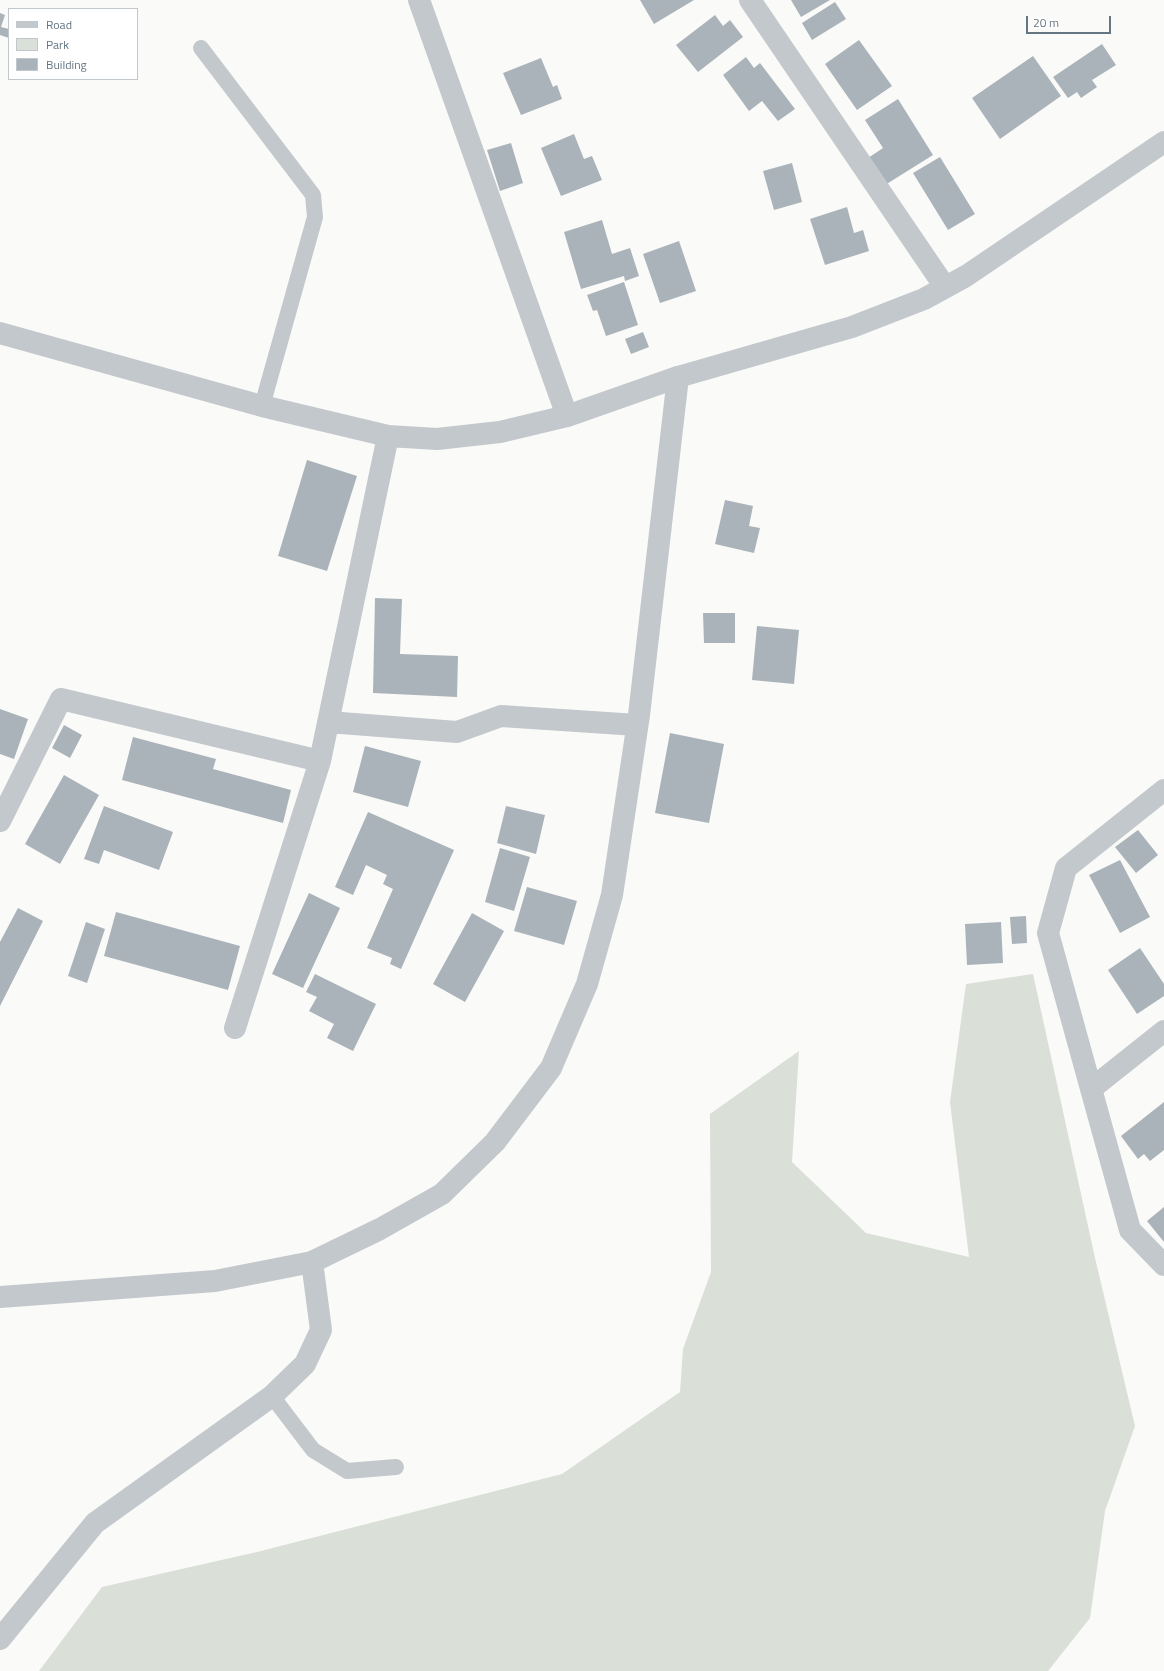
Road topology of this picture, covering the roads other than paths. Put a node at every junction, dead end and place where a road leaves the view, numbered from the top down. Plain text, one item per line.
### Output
1 (419, 0) edge
2 (750, 0) edge
3 (201, 48) dead end
4 (1164, 142) edge
5 (945, 287) junction
6 (0, 333) edge
7 (678, 377) junction
8 (262, 406) junction
9 (567, 416) junction
10 (388, 436) junction
11 (328, 722) junction
12 (637, 725) junction
13 (320, 761) junction
14 (1164, 790) edge
15 (0, 821) edge
16 (235, 1028) dead end
17 (1164, 1031) edge
18 (1091, 1089) junction
19 (312, 1262) junction
20 (1164, 1265) edge
21 (0, 1297) edge
22 (272, 1396) junction
23 (396, 1468) dead end
24 (0, 1639) edge

1 - 9 street
2 - 5 street
3 - 8 lane
4 - 5 street
5 - 7 street
6 - 8 street
7 - 9 street
7 - 12 street
8 - 10 street
9 - 10 street
10 - 11 street
11 - 12 street
11 - 13 street
12 - 19 street
13 - 15 street
13 - 16 street
14 - 18 street
17 - 18 street
18 - 20 street
19 - 21 street
19 - 22 street
22 - 23 lane
22 - 24 street

